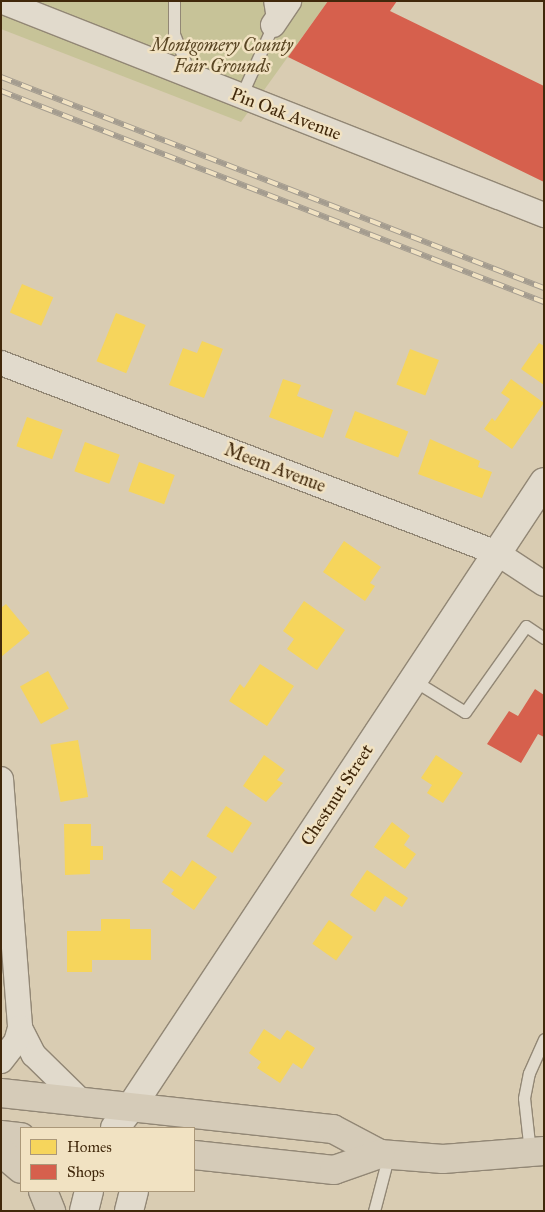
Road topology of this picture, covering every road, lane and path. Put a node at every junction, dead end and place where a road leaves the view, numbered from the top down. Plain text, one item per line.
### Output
1 (174, 1) edge
2 (269, 1) edge
3 (289, 1) edge
4 (1, 2) edge
5 (273, 26) junction
6 (192, 76) junction
7 (241, 96) junction
8 (544, 215) edge
9 (1, 363) edge
10 (544, 482) edge
11 (497, 553) junction
12 (544, 584) edge
13 (544, 638) edge
14 (413, 680) junction
15 (1, 779) edge
16 (20, 1028) junction
17 (544, 1040) edge
18 (1, 1061) edge
19 (1, 1093) edge
20 (80, 1100) junction
21 (128, 1121) edge
22 (1, 1135) edge
23 (20, 1137) edge
24 (1, 1152) edge
25 (537, 1152) edge
26 (385, 1154) junction
27 (195, 1155) edge
28 (20, 1168) edge
29 (43, 1192) edge
30 (89, 1192) edge
31 (134, 1192) edge
32 (51, 1211) edge
33 (84, 1211) edge
34 (129, 1211) edge
35 (374, 1211) edge

1 - 6 lane
2 - 5 lane
3 - 5 street
4 - 6 street, Pin Oak Avenue
5 - 7 lane
6 - 7 street, Pin Oak Avenue
7 - 8 street, Pin Oak Avenue
9 - 11 street, Meem Avenue
10 - 11 street, Chestnut Street
11 - 12 street, Meem Avenue
11 - 14 street, Chestnut Street
13 - 14 lane
14 - 21 street, Chestnut Street
15 - 16 street
16 - 18 street
16 - 20 street
17 - 25 lane
19 - 20 main road
20 - 21 main road
21 - 26 main road
22 - 23 main road
24 - 28 main road
25 - 26 main road
26 - 27 main road
26 - 35 lane
29 - 32 main road
30 - 33 street
31 - 34 street

